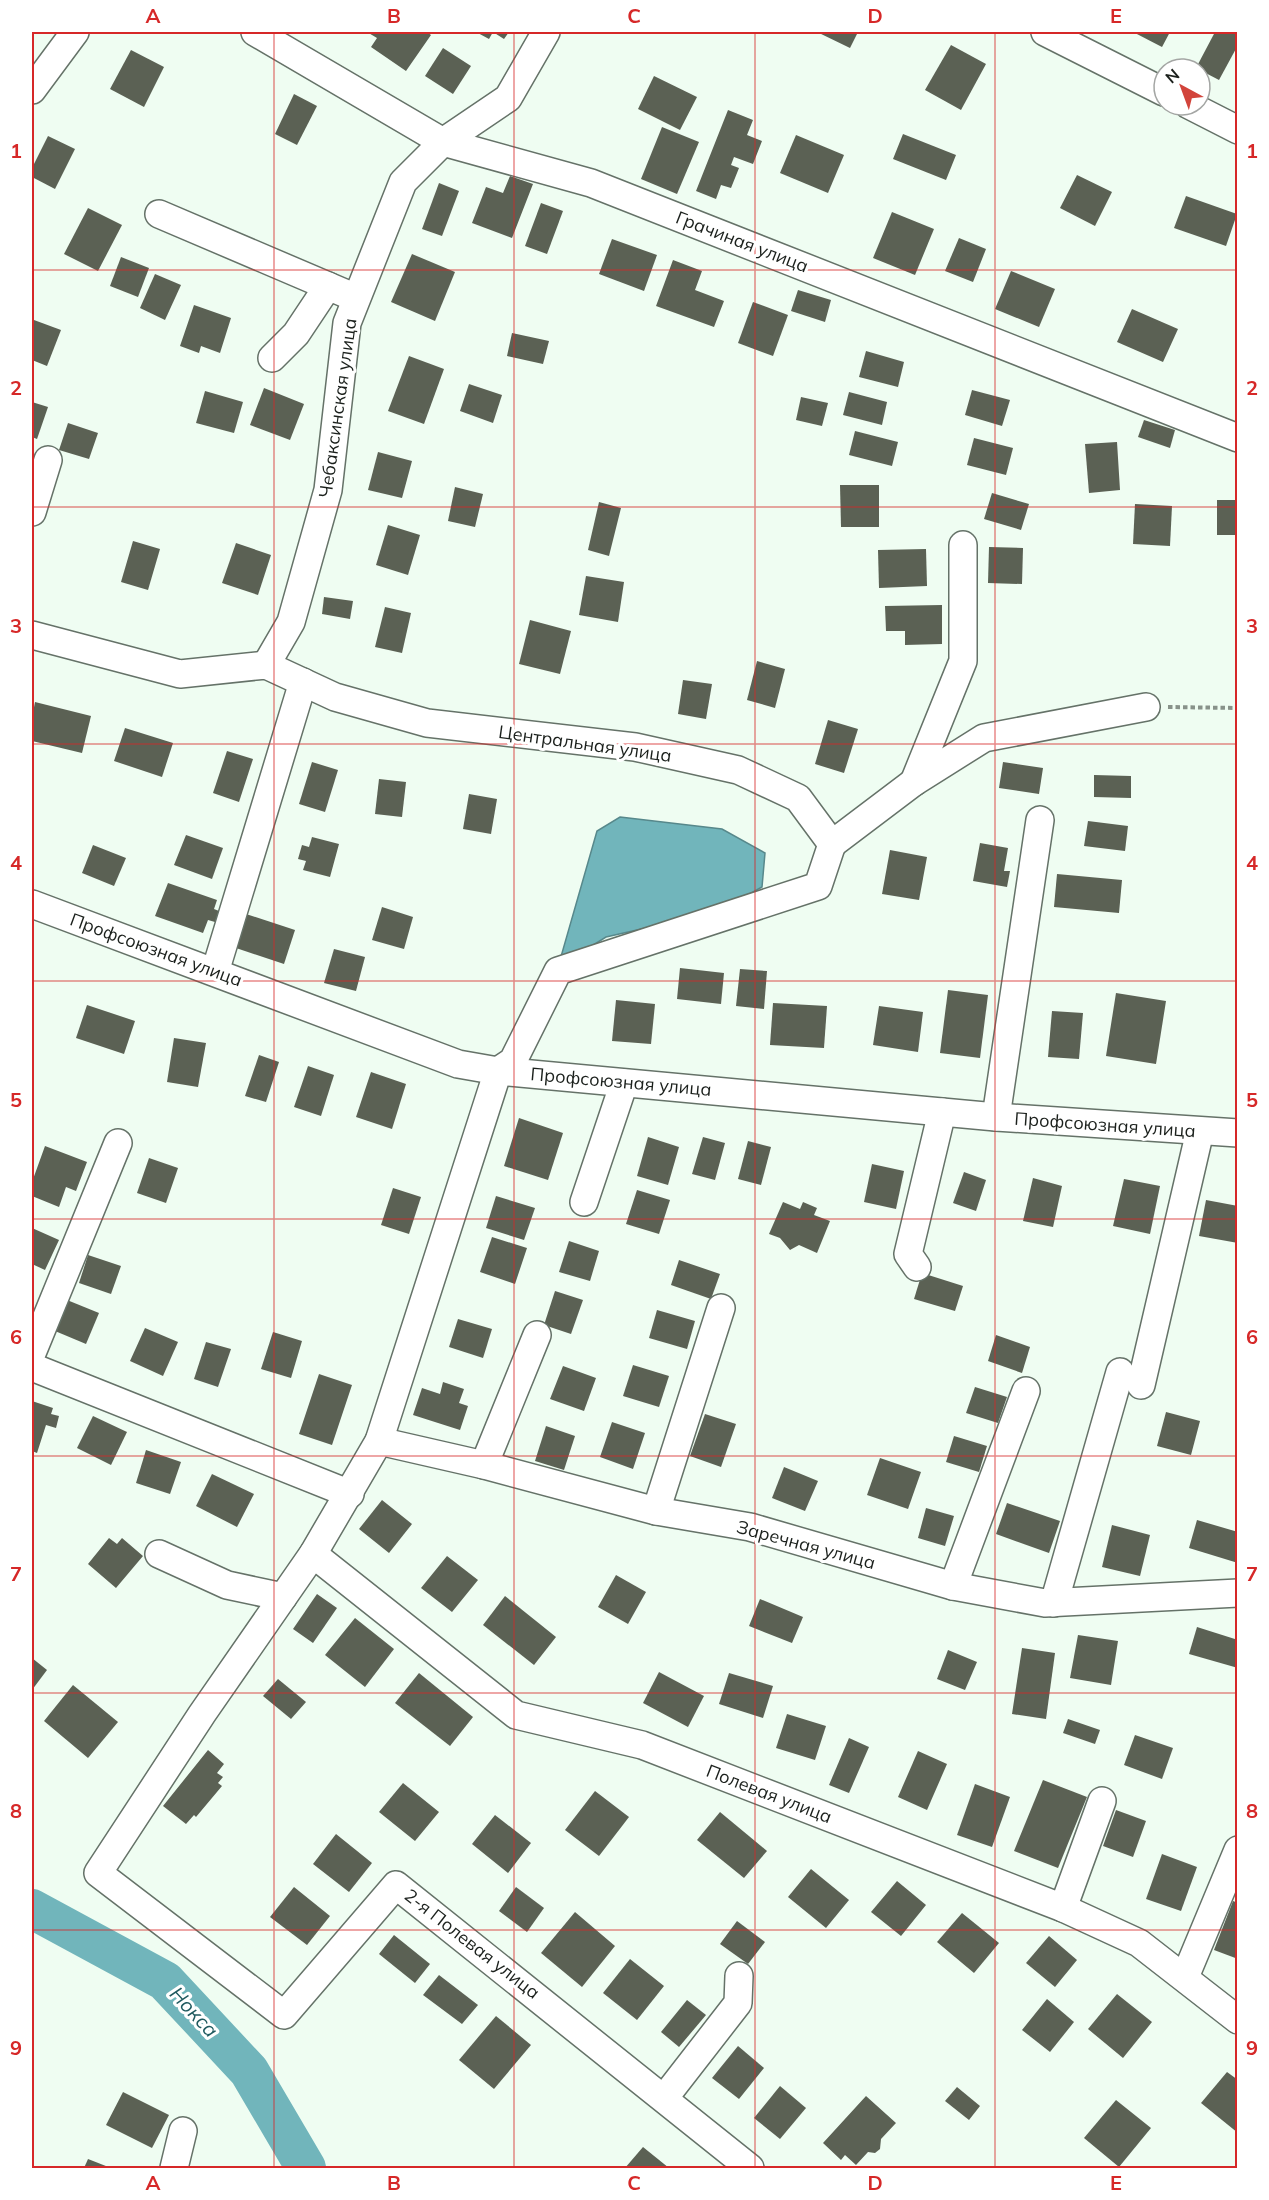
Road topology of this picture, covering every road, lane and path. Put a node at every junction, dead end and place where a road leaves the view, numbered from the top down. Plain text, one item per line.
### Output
1 (75, 32) edge
2 (255, 32) edge
3 (546, 32) edge
4 (1045, 32) edge
5 (1152, 86) edge
6 (32, 90) edge
7 (1212, 117) edge
8 (1238, 130) edge
9 (443, 142) junction
10 (159, 214) dead end
11 (328, 286) junction
12 (356, 298) junction
13 (272, 358) dead end
14 (1238, 438) edge
15 (48, 460) dead end
16 (32, 512) edge
17 (963, 545) dead end
18 (32, 635) edge
19 (266, 665) junction
20 (303, 682) junction
21 (1146, 707) joint
22 (1238, 708) edge
23 (914, 782) junction
24 (1040, 820) dead end
25 (832, 844) junction
26 (32, 904) edge
27 (215, 972) junction
28 (498, 1071) junction
29 (624, 1083) junction
30 (942, 1112) junction
31 (996, 1117) junction
32 (1200, 1131) junction
33 (1238, 1133) edge
34 (118, 1143) dead end
35 (584, 1202) dead end
36 (917, 1267) dead end
37 (721, 1308) dead end
38 (537, 1335) dead end
39 (32, 1353) edge
40 (32, 1366) edge
41 (1026, 1391) dead end
42 (379, 1441) junction
43 (484, 1466) junction
44 (350, 1494) junction
45 (656, 1511) junction
46 (159, 1554) dead end
47 (313, 1554) junction
48 (953, 1586) junction
49 (1238, 1593) edge
50 (284, 1597) junction
51 (1053, 1603) junction
52 (1102, 1801) dead end
53 (1238, 1850) edge
54 (1064, 1908) junction
55 (739, 1976) dead end
56 (1185, 1977) junction
57 (1238, 2020) edge
58 (665, 2097) junction
59 (183, 2131) dead end
60 (174, 2169) edge
61 (750, 2169) edge

1 - 6 street
2 - 9 street, Грачиная улица
3 - 9 street, Чебаксинская улица
4 - 5 street
7 - 8 street
9 - 12 street, Чебаксинская улица
9 - 14 street, Грачиная улица
10 - 11 street
11 - 12 street
11 - 13 street
12 - 19 street, Чебаксинская улица
15 - 16 street
17 - 23 street
18 - 19 street
19 - 20 street, Центральная улица
20 - 25 street, Центральная улица
20 - 27 street
21 - 22 path
21 - 23 street
23 - 25 street
24 - 31 street
25 - 28 street
26 - 27 street, Профсоюзная улица
27 - 28 street, Профсоюзная улица
28 - 29 street, Профсоюзная улица
28 - 42 street
29 - 30 street, Профсоюзная улица
29 - 35 street
30 - 31 street, Профсоюзная улица
30 - 36 street
31 - 32 street, Профсоюзная улица
32 - 33 street, Профсоюзная улица
32 - 51 street
34 - 39 street
37 - 45 street
38 - 43 street
40 - 44 street
41 - 48 street
42 - 43 street, Заречная улица
42 - 44 street
43 - 45 street, Заречная улица
44 - 47 street
45 - 48 street, Заречная улица
46 - 50 street
47 - 50 street
47 - 54 street, Полевая улица
48 - 51 street, Заречная улица
49 - 51 street, Заречная улица
50 - 58 street, 2-я Полевая улица
52 - 54 street
53 - 56 street
54 - 56 street, Полевая улица
55 - 58 street
56 - 57 street, Полевая улица
58 - 61 street, 2-я Полевая улица
59 - 60 street

